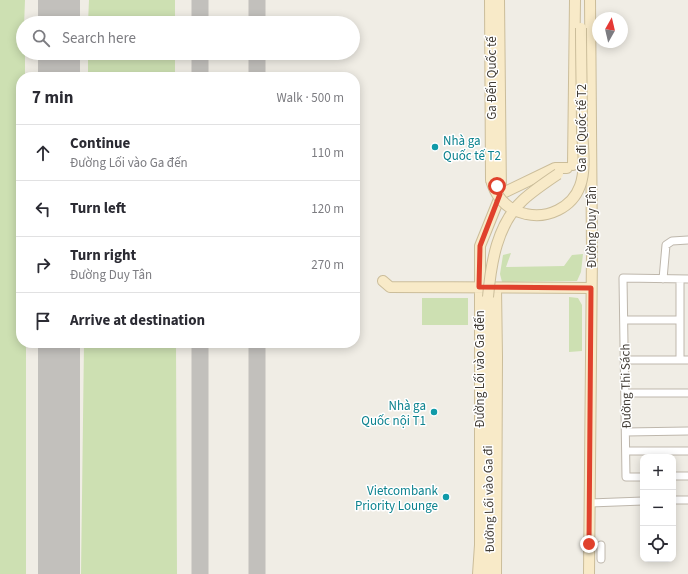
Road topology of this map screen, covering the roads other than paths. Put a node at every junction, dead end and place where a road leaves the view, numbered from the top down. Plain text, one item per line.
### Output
1 (490, 0) edge
2 (494, 0) edge
3 (499, 0) edge
4 (575, 0) edge
5 (581, 0) edge
6 (590, 0) edge
7 (591, 165) junction
8 (570, 166) junction
9 (491, 180) joint
10 (500, 194) junction
11 (688, 240) edge
12 (663, 279) junction
13 (680, 279) junction
14 (688, 279) edge
15 (384, 281) dead end
16 (479, 287) junction
17 (496, 288) junction
18 (591, 288) junction
19 (624, 320) junction
20 (680, 320) junction
21 (624, 360) junction
22 (680, 360) junction
23 (688, 360) edge
24 (625, 393) junction
25 (688, 393) edge
26 (688, 431) edge
27 (626, 432) junction
28 (626, 451) junction
29 (688, 451) edge
30 (676, 476) edge
31 (688, 476) edge
32 (640, 477) edge
33 (676, 500) edge
34 (688, 500) edge
35 (640, 501) edge
36 (590, 503) junction
37 (602, 545) dead end
38 (601, 558) dead end
39 (478, 574) edge
40 (488, 574) edge
41 (496, 574) edge
42 (589, 574) edge

1 - 9 street, Ga Đến Quốc tế
2 - 10 street
3 - 10 street, Đường Lối vào Ga đến
4 - 8 street
5 - 9 street, Ga đi Quốc tế T2, bridge
6 - 7 street, Đường Duy Tân
7 - 8 street
7 - 18 street, Đường Duy Tân
8 - 10 street
8 - 40 street, Đường Lối vào Ga đi, bridge
10 - 16 street, Đường Lối vào Ga đến
11 - 12 street
12 - 13 street
12 - 19 street, Đường Thi Sách
13 - 14 street
13 - 20 street
15 - 16 street
16 - 17 street
16 - 39 street, Đường Lối vào Ga đến
17 - 18 street
17 - 41 street
18 - 36 street, Đường Duy Tân
19 - 20 street
19 - 21 street, Đường Thi Sách
20 - 22 street
21 - 22 street
21 - 24 street, Đường Thi Sách
22 - 23 street
24 - 25 street
24 - 27 street, Đường Thi Sách
26 - 27 street
27 - 28 street, Đường Thi Sách
28 - 29 street
28 - 32 street, Đường Thi Sách
30 - 31 street
33 - 34 street
35 - 36 street
36 - 42 street, Đường Duy Tân
37 - 38 street

